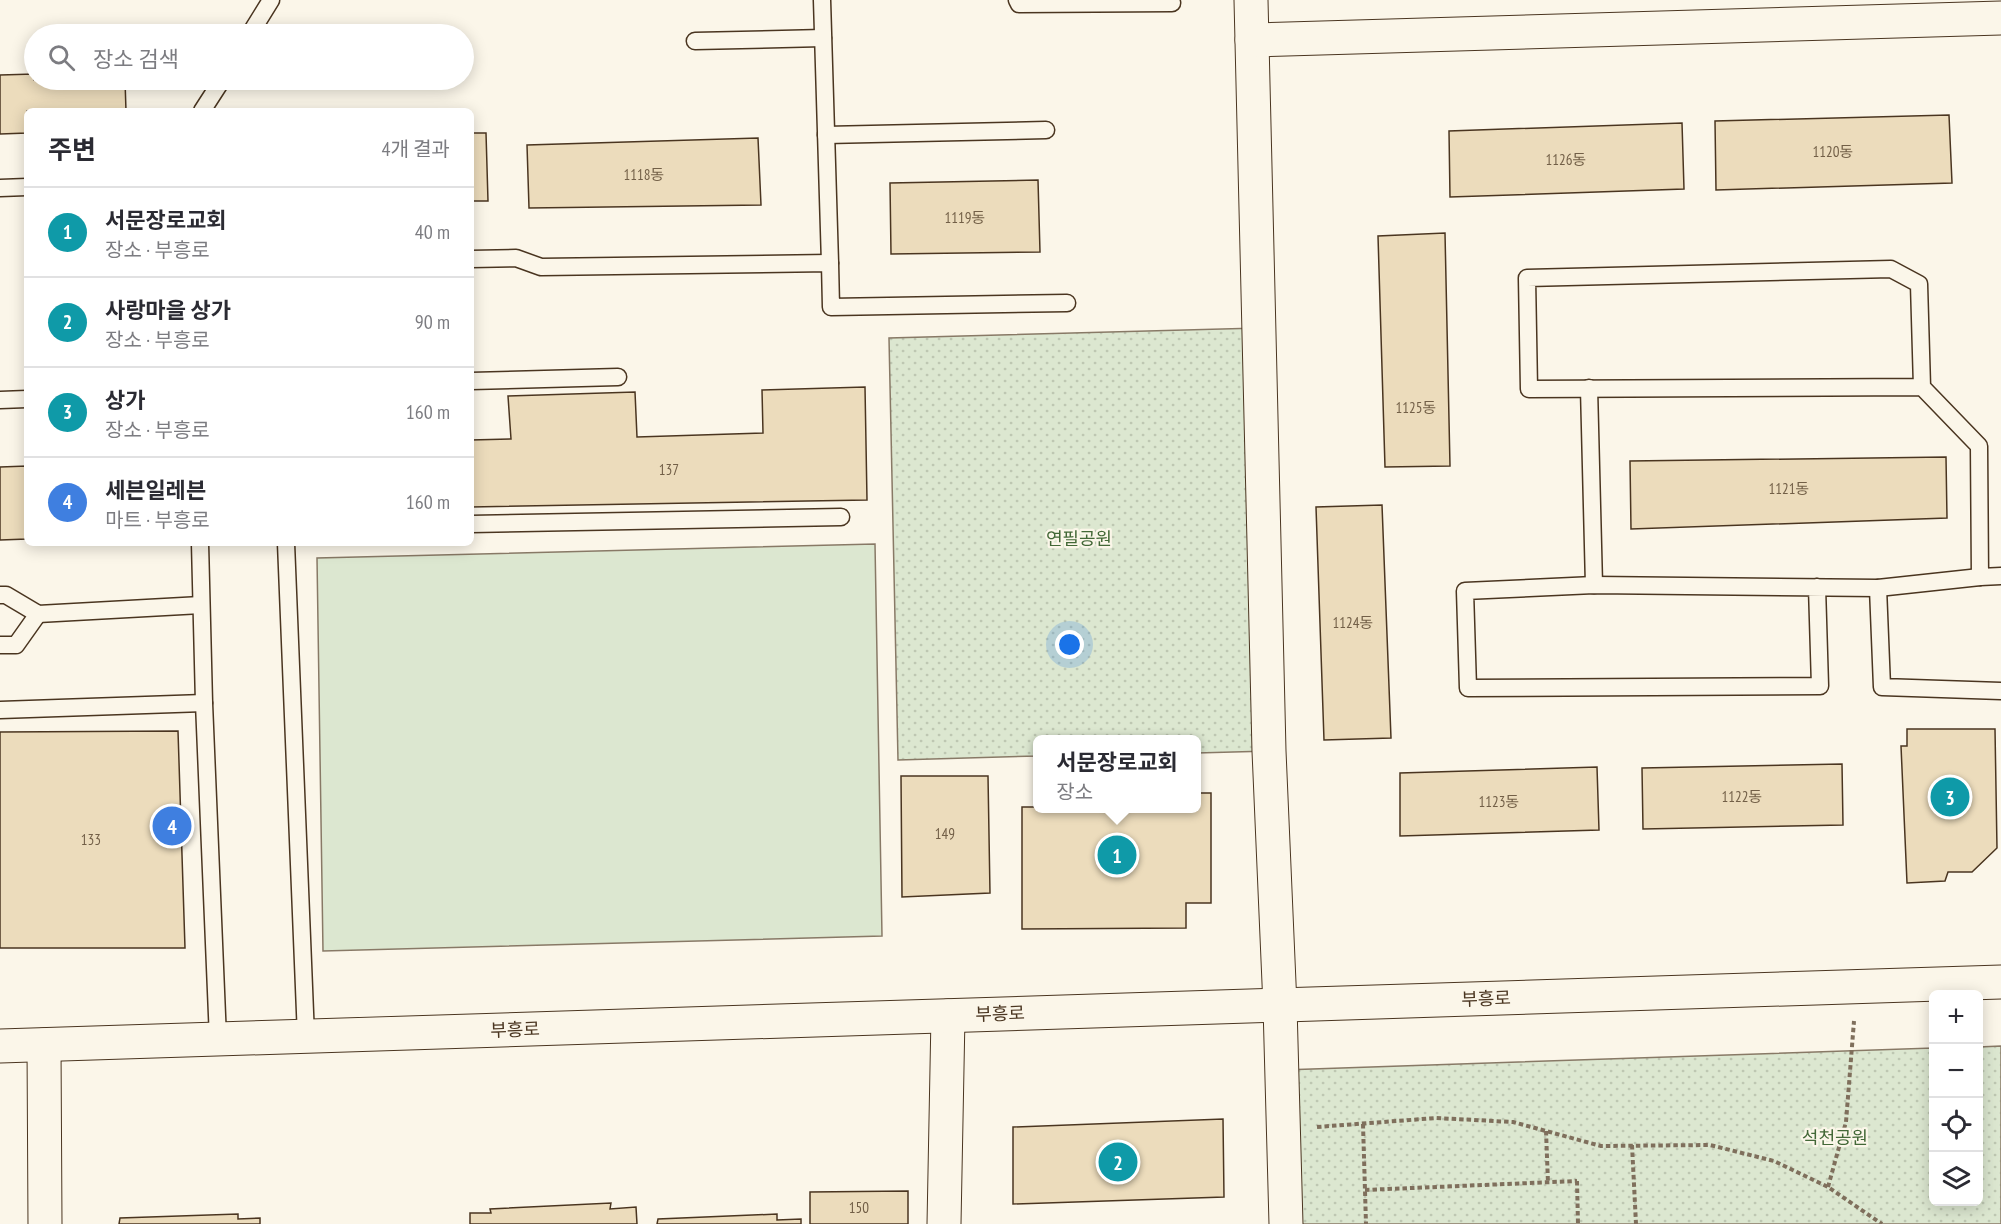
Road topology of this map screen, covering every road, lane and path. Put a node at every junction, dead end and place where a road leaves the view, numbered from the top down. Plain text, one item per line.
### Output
1 (271, 0) edge
2 (822, 0) edge
3 (1017, 0) edge
4 (1251, 0) edge
5 (1172, 3) dead end
6 (2001, 18) edge
7 (256, 24) edge
8 (823, 38) junction
9 (1252, 40) junction
10 (695, 41) dead end
11 (216, 90) edge
12 (204, 108) edge
13 (1046, 130) dead end
14 (826, 135) junction
15 (24, 187) edge
16 (0, 188) edge
17 (474, 259) edge
18 (830, 262) junction
19 (1067, 303) dead end
20 (618, 377) dead end
21 (474, 381) edge
22 (1922, 387) junction
23 (1589, 388) junction
24 (24, 399) edge
25 (0, 400) edge
26 (841, 517) dead end
27 (474, 524) edge
28 (200, 546) edge
29 (286, 546) edge
30 (2001, 576) edge
31 (1980, 577) junction
32 (1594, 585) junction
33 (1817, 587) junction
34 (1878, 588) junction
35 (0, 595) edge
36 (201, 605) junction
37 (38, 614) junction
38 (0, 645) edge
39 (2001, 691) edge
40 (204, 703) junction
41 (0, 710) edge
42 (2001, 982) edge
43 (1856, 987) junction
44 (1280, 1005) junction
45 (948, 1016) junction
46 (306, 1037) junction
47 (218, 1039) junction
48 (44, 1045) junction
49 (0, 1046) edge
50 (1363, 1124) junction
51 (1284, 1130) junction
52 (1546, 1131) junction
53 (1632, 1145) junction
54 (1547, 1183) junction
55 (1828, 1187) junction
56 (1365, 1190) junction
57 (45, 1224) edge
58 (944, 1224) edge
59 (1286, 1224) edge
60 (1366, 1224) edge
61 (1578, 1224) edge
62 (1636, 1224) edge
63 (1882, 1224) edge

1 - 7 lane
2 - 8 lane
3 - 5 lane
4 - 9 street
6 - 9 street
8 - 10 lane
8 - 14 lane
9 - 44 street
11 - 12 lane
13 - 14 lane
14 - 18 lane
15 - 16 lane
17 - 18 lane
18 - 19 lane
20 - 21 lane
22 - 23 lane
22 - 23 lane
22 - 31 lane
23 - 32 lane
24 - 25 lane
26 - 27 lane
28 - 36 lane
29 - 46 lane
30 - 31 lane
31 - 34 lane
32 - 33 lane
32 - 33 lane
33 - 34 lane
34 - 39 lane
35 - 37 lane
36 - 37 lane
36 - 40 lane
37 - 38 lane
40 - 41 lane
40 - 47 lane
42 - 43 street, 부흥로
43 - 44 street, 부흥로
43 - 55 path
44 - 45 street, 부흥로
44 - 51 street
45 - 46 street, 부흥로
45 - 58 street
46 - 47 street, 부흥로
47 - 48 street, 부흥로
48 - 49 street, 부흥로
48 - 57 street
50 - 51 path
50 - 52 path
50 - 56 path
51 - 59 street
52 - 53 path
52 - 54 path
53 - 55 path
53 - 62 path
54 - 56 path
54 - 61 path
55 - 63 path
56 - 60 path

